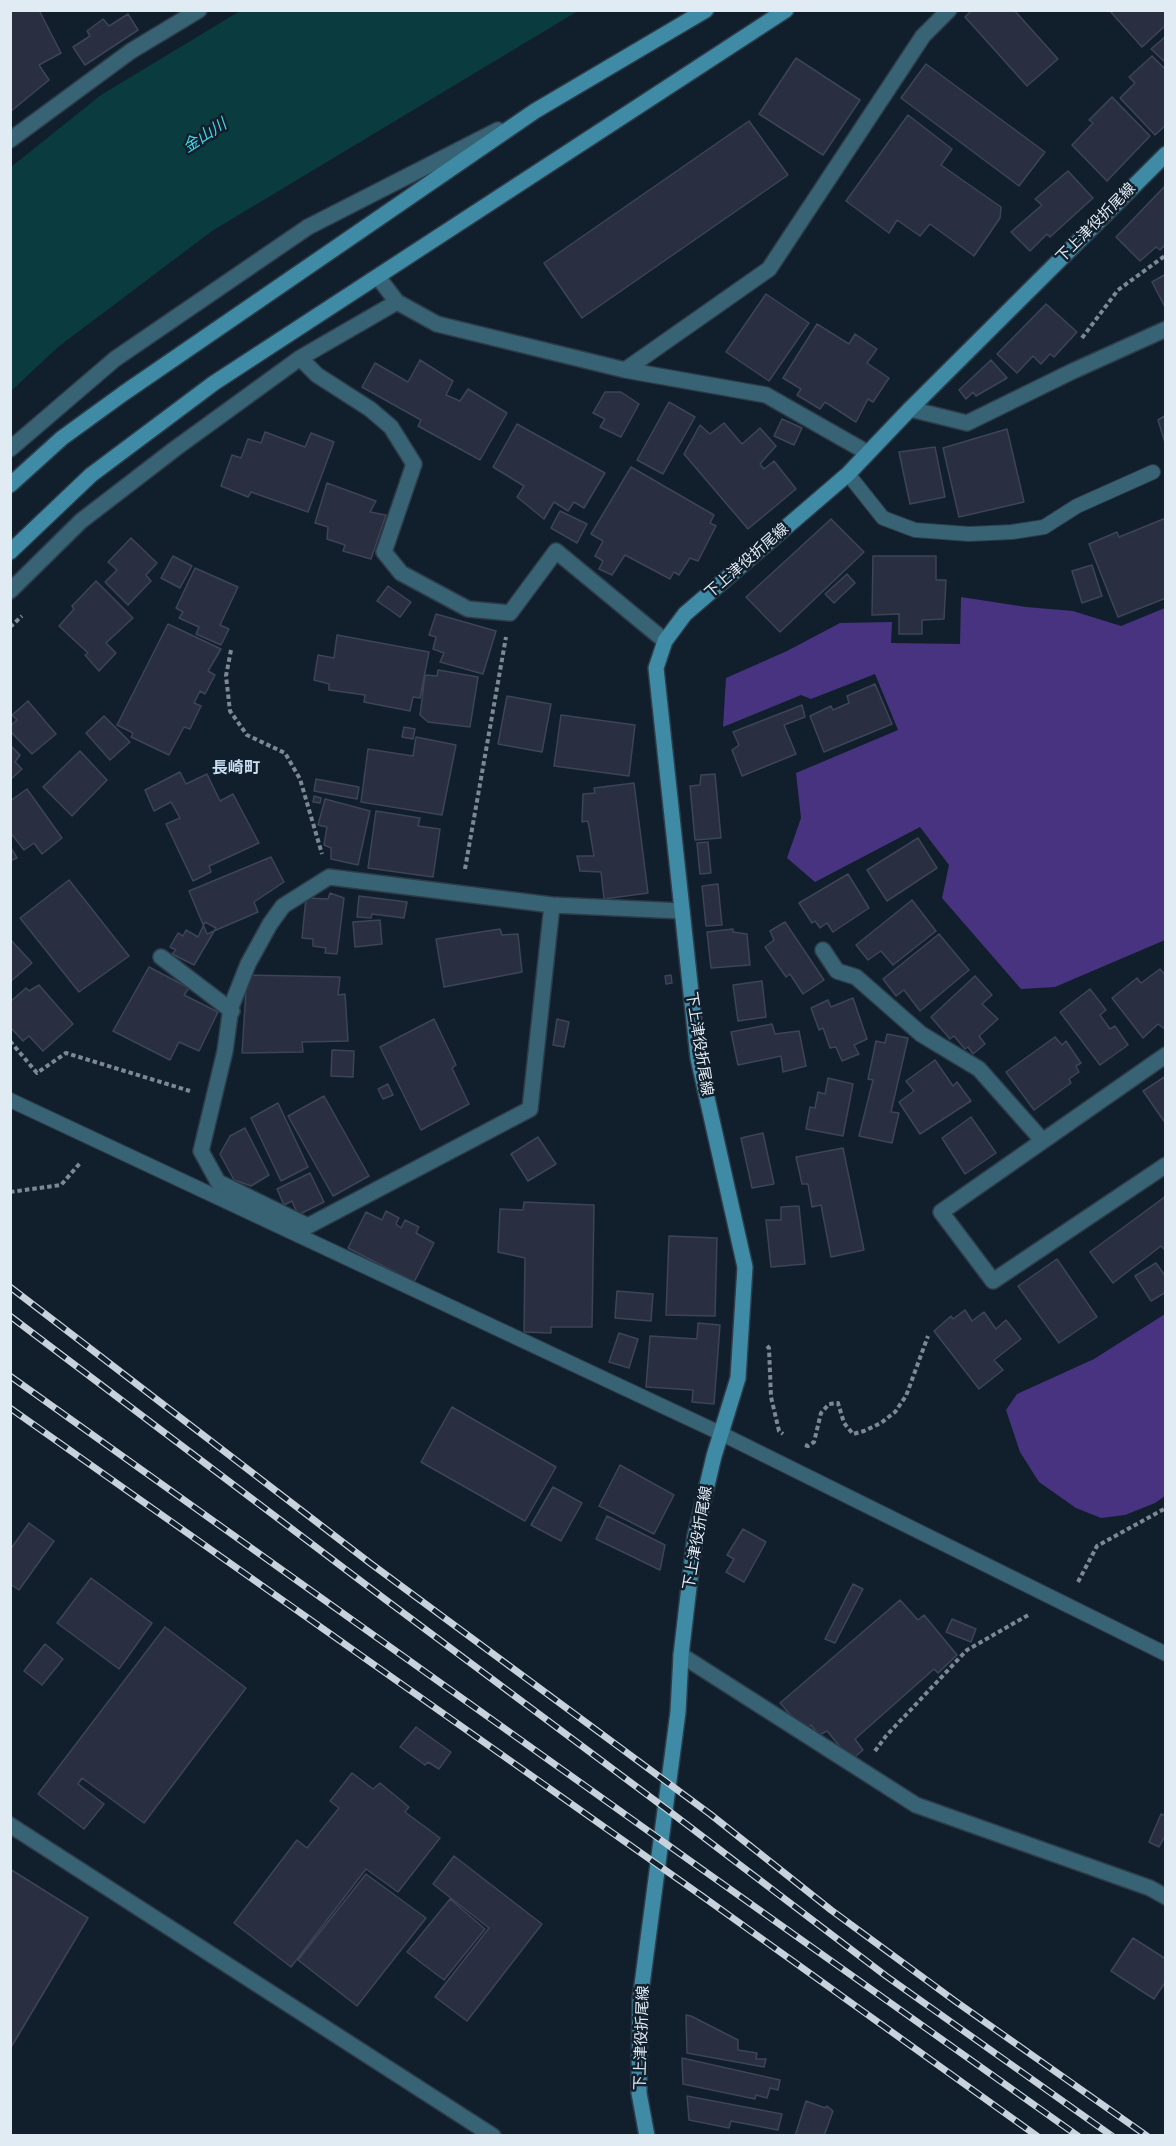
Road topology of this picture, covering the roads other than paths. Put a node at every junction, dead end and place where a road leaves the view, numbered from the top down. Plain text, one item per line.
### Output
1 (199, 10) edge
2 (706, 10) edge
3 (786, 10) edge
4 (950, 10) edge
5 (535, 111) junction
6 (10, 141) edge
7 (1166, 154) edge
8 (378, 277) junction
9 (397, 302) junction
10 (1166, 329) edge
11 (300, 358) junction
12 (625, 370) junction
13 (910, 409) junction
14 (10, 449) edge
15 (868, 453) junction
16 (1153, 472) dead end
17 (848, 474) junction
18 (10, 485) edge
19 (10, 552) edge
20 (10, 591) edge
21 (665, 641) junction
22 (552, 905) junction
23 (681, 911) junction
24 (823, 950) dead end
25 (161, 957) dead end
26 (232, 1011) junction
27 (1166, 1055) edge
28 (10, 1100) edge
29 (1042, 1140) junction
30 (1166, 1165) edge
31 (722, 1434) junction
32 (1166, 1654) edge
33 (681, 1655) junction
34 (10, 1826) edge
35 (1166, 1897) edge
36 (493, 2136) edge
37 (647, 2136) edge

1 - 6 street
2 - 5 main road
3 - 8 main road
4 - 12 street
5 - 14 street
5 - 18 main road
7 - 13 main road, 下上津役折尾線
8 - 9 street
8 - 19 main road
9 - 11 street
9 - 12 street
10 - 13 street
11 - 20 street
11 - 21 street
12 - 15 street
13 - 15 main road, 下上津役折尾線
15 - 17 main road, 下上津役折尾線
16 - 17 lane
17 - 21 main road, 下上津役折尾線
21 - 23 main road, 下上津役折尾線
22 - 23 street
22 - 26 street
22 - 26 street
23 - 31 main road, 下上津役折尾線
24 - 29 street
25 - 26 street
27 - 29 street
28 - 31 lane
29 - 30 street
31 - 32 lane
31 - 33 main road, 下上津役折尾線
33 - 35 street
33 - 37 main road, 下上津役折尾線
34 - 36 street

